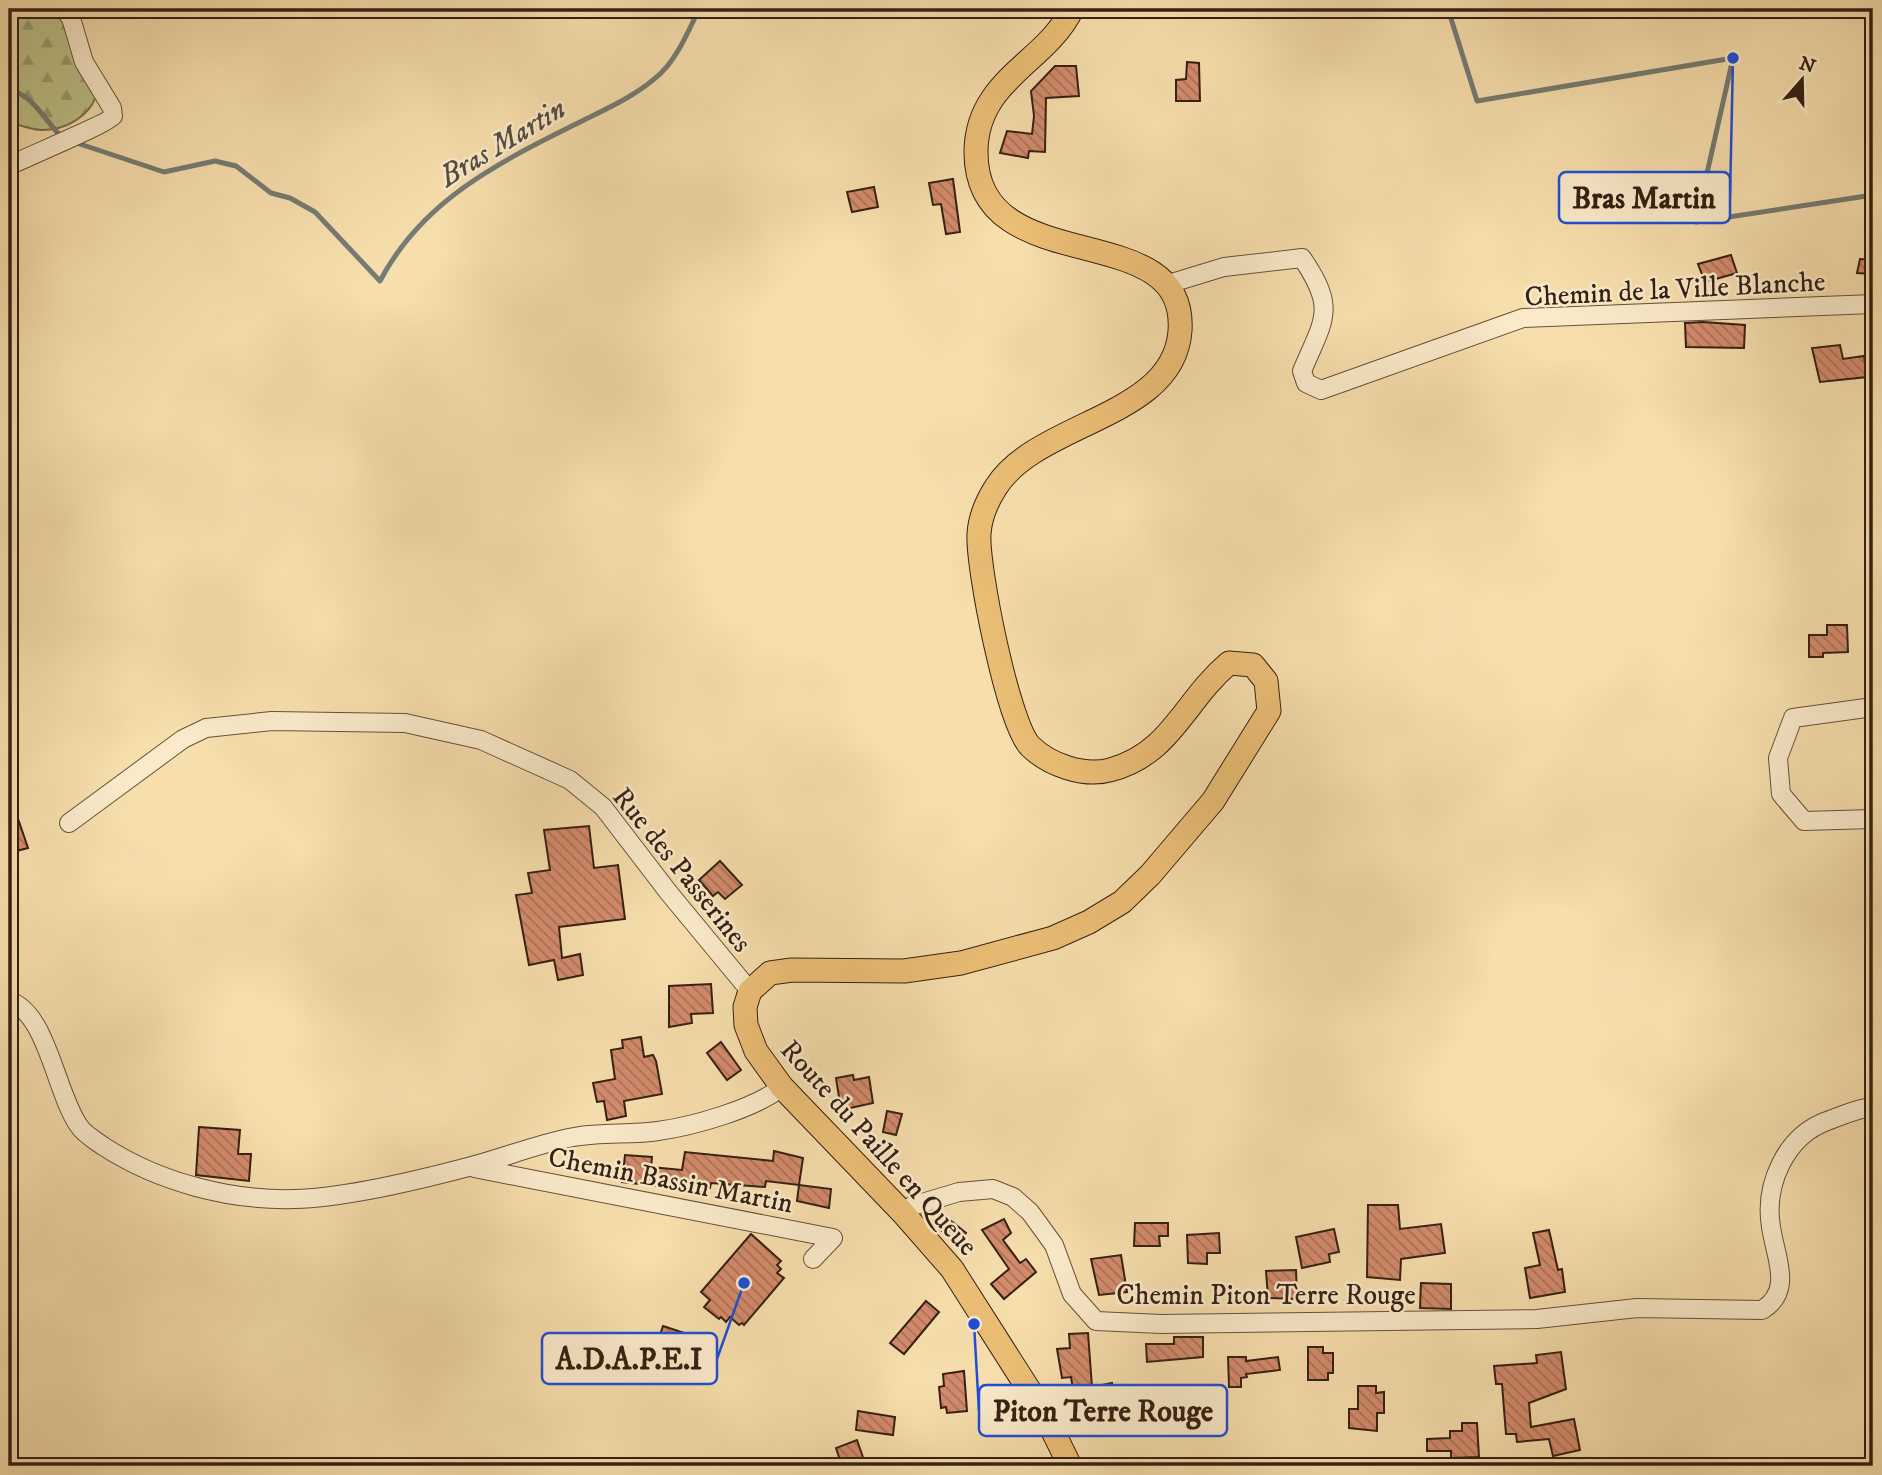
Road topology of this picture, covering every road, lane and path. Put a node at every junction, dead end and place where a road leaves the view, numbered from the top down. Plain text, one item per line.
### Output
1 (64, 9) edge
2 (1072, 9) edge
3 (9, 166) edge
4 (1166, 285) junction
5 (1871, 310) edge
6 (1873, 707) edge
7 (1873, 819) edge
8 (69, 823) dead end
9 (750, 991) junction
10 (9, 1001) edge
11 (782, 1087) junction
12 (1873, 1107) edge
13 (469, 1167) junction
14 (903, 1213) junction
15 (813, 1259) dead end
16 (1070, 1466) edge

1 - 3 street
2 - 4 main road
4 - 5 street, Chemin de la Ville Blanche
4 - 9 main road
6 - 7 street
8 - 9 street, Rue des Passerines
9 - 11 main road, Route du Paille en Queue
10 - 13 street, Chemin Bassin Martin
11 - 13 street, Chemin Bassin Martin
11 - 14 main road, Route du Paille en Queue
12 - 14 street, Chemin Piton Terre Rouge
13 - 15 street, Chemin Bassin Martin
14 - 16 main road, Route du Paille en Queue

